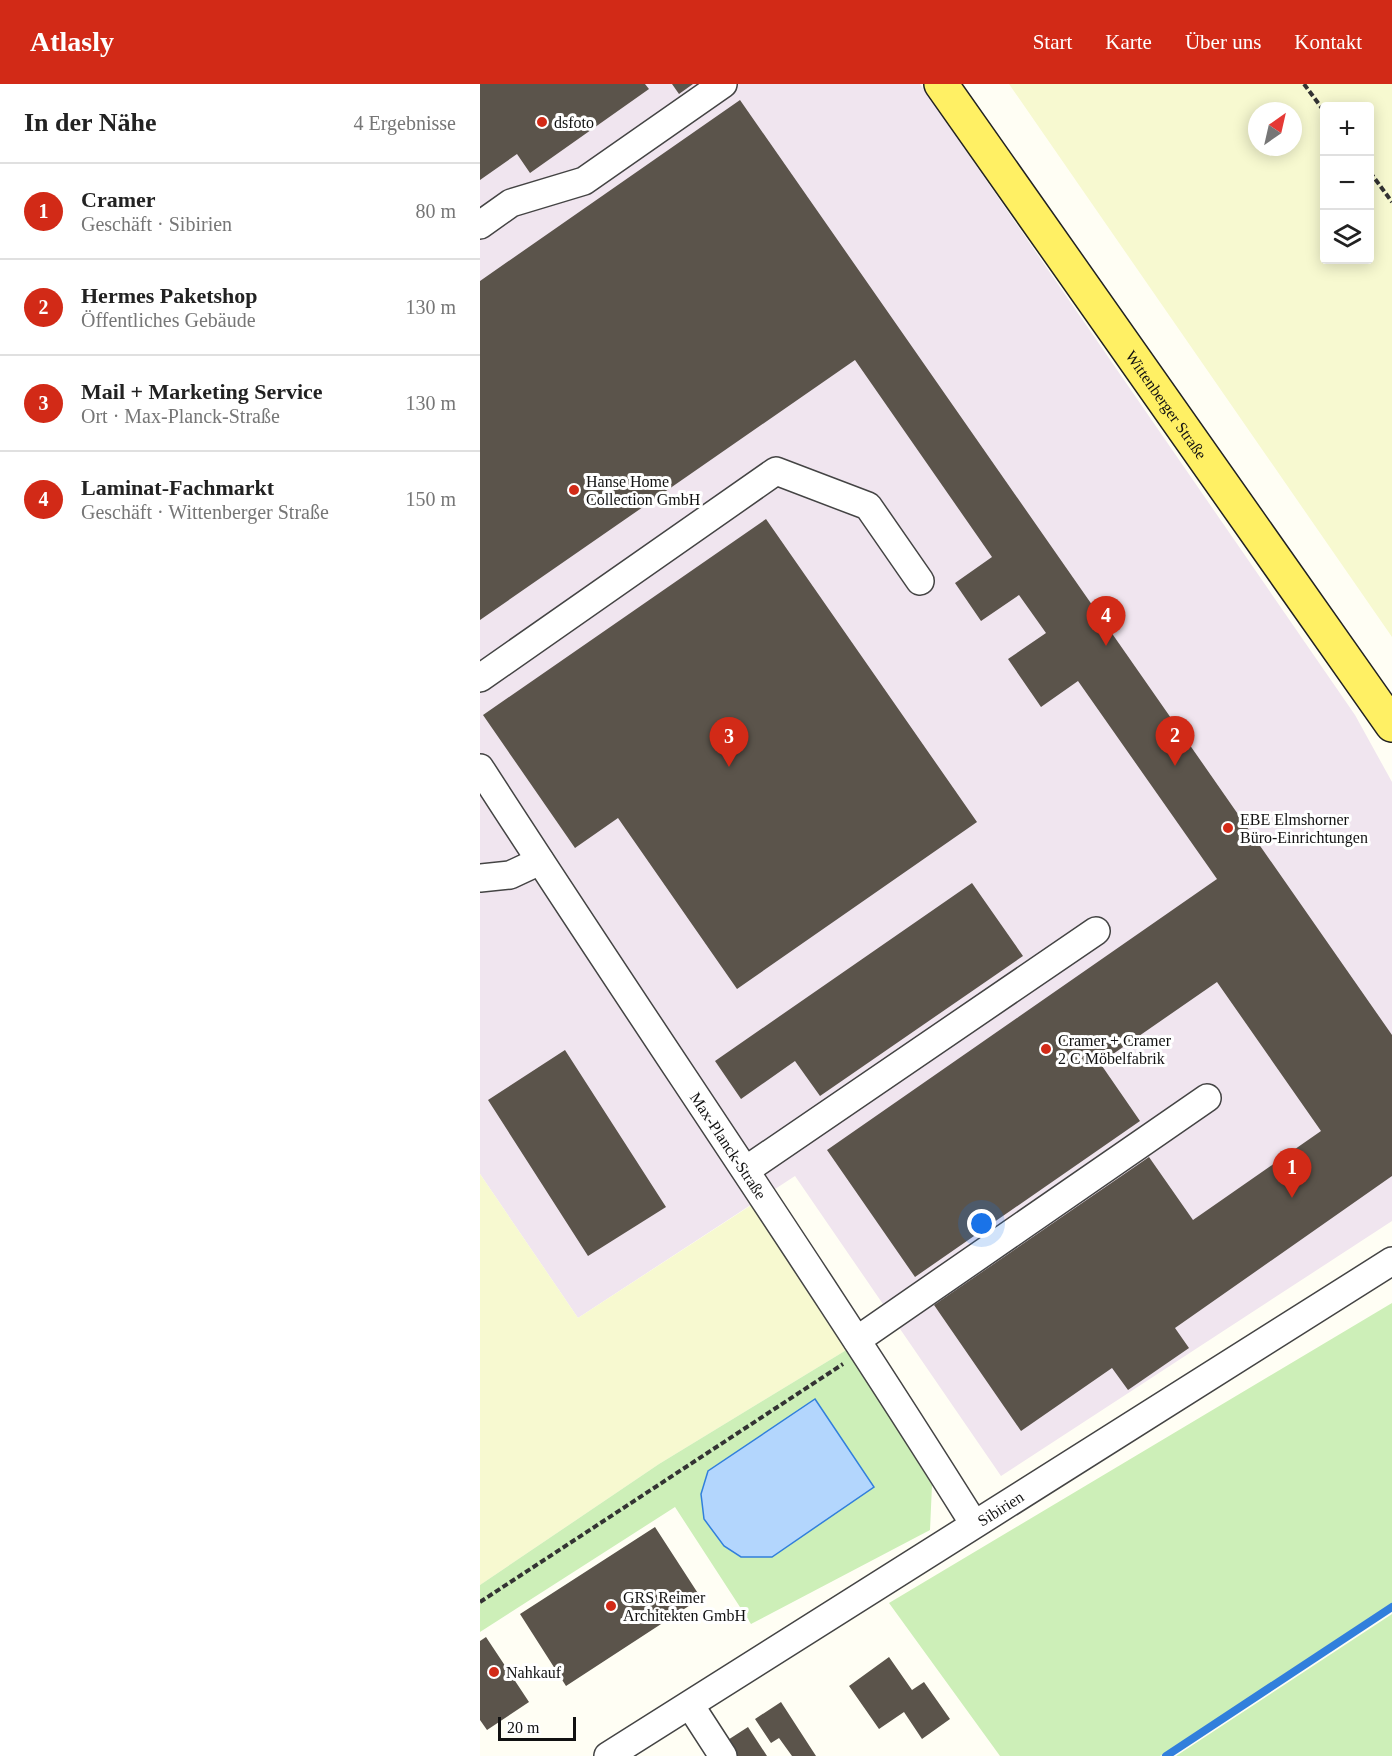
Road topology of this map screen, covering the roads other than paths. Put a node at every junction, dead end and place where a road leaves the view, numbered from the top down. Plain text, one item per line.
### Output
1 (723, 84) edge
2 (941, 84) edge
3 (480, 225) edge
4 (920, 581) dead end
5 (480, 678) edge
6 (1392, 725) edge
7 (480, 768) edge
8 (540, 861) junction
9 (480, 878) edge
10 (1096, 931) dead end
11 (1207, 1098) dead end
12 (746, 1170) junction
13 (1392, 1261) edge
14 (860, 1345) junction
15 (974, 1524) junction
16 (690, 1705) junction
17 (609, 1756) edge
18 (723, 1756) edge

1 - 3 street
2 - 6 main road, Wittenberger Straße
4 - 5 street
7 - 8 street, Max-Planck-Straße
8 - 9 street
8 - 12 street, Max-Planck-Straße
10 - 12 street
11 - 14 street
12 - 14 street, Max-Planck-Straße
13 - 15 street, Sibirien
14 - 15 street, Max-Planck-Straße
15 - 16 street, Sibirien
16 - 17 street, Sibirien
16 - 18 street

